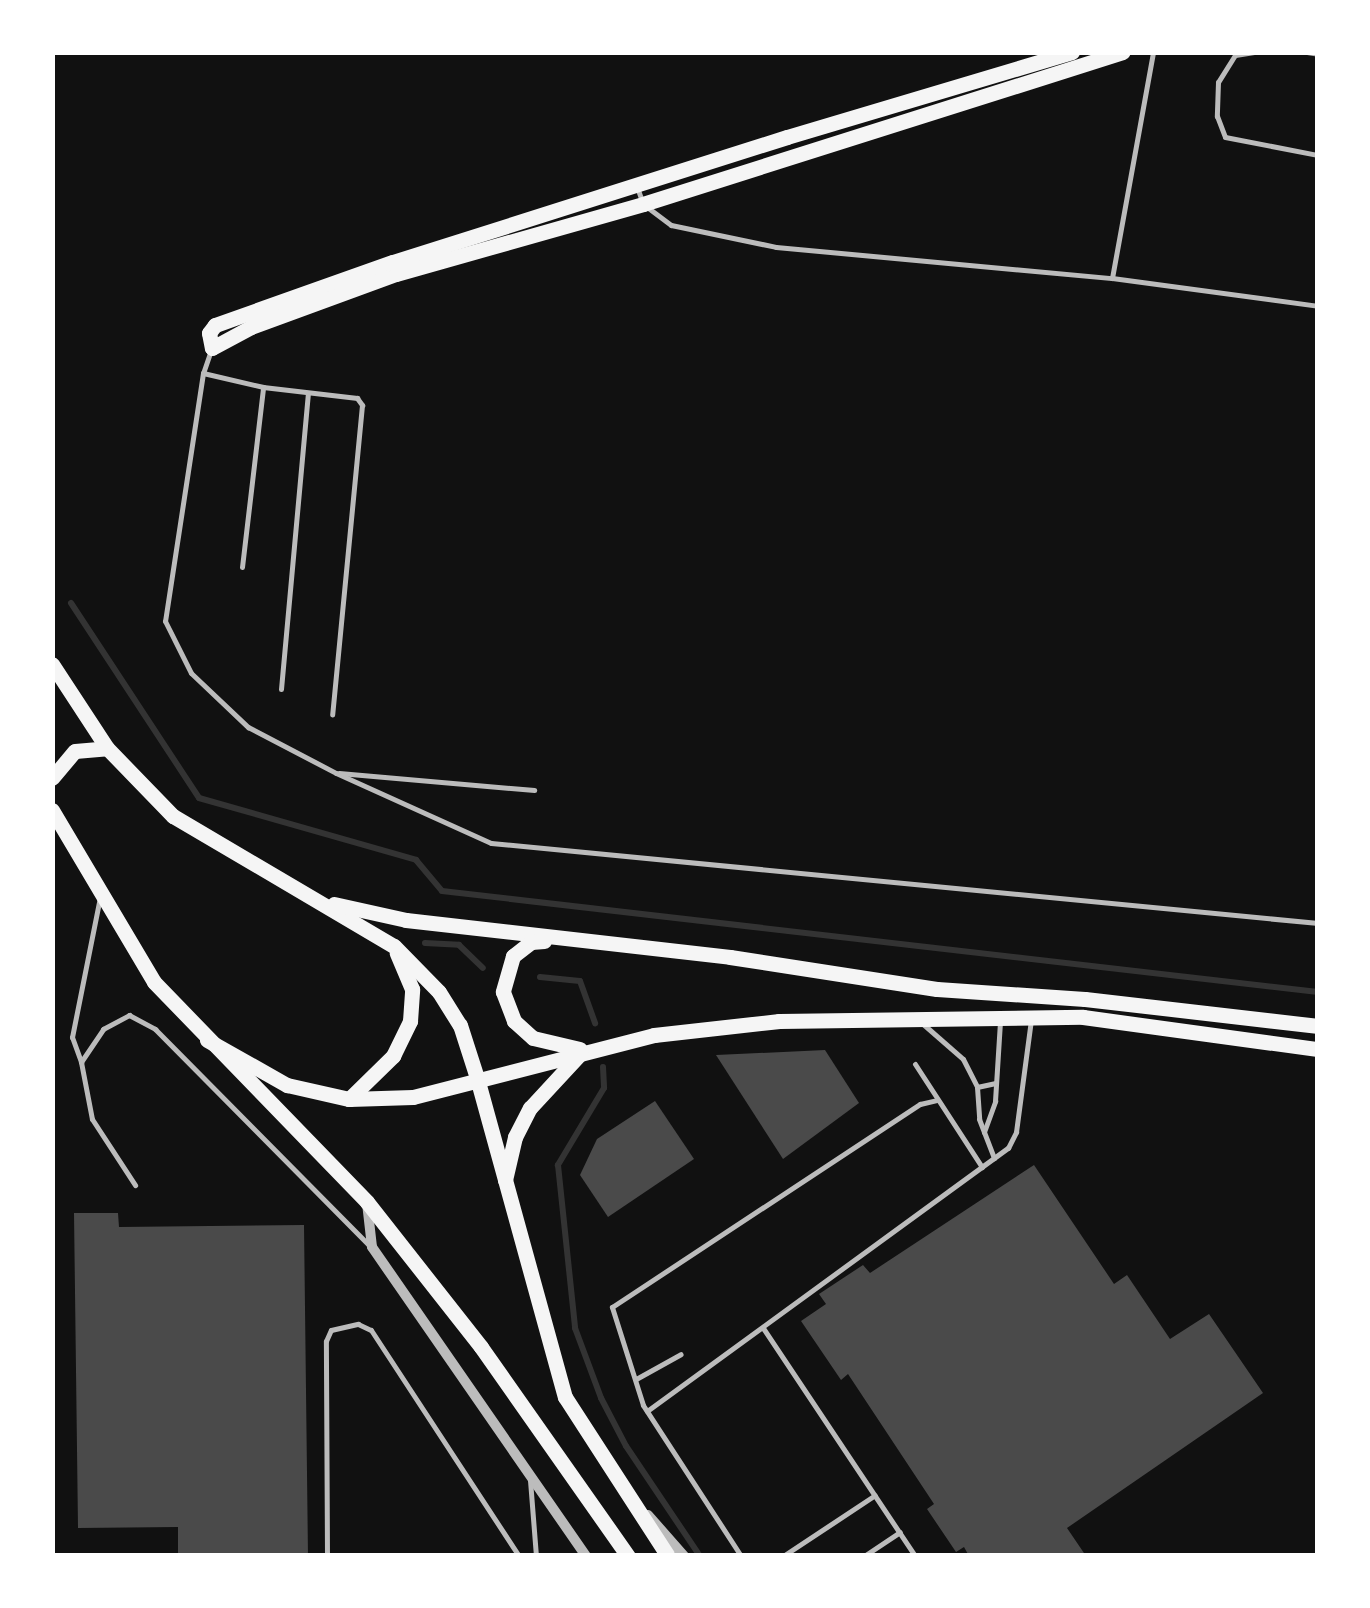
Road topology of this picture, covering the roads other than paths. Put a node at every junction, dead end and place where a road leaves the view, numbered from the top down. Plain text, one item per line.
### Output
1 (1072, 52) edge
2 (1122, 52) edge
3 (1153, 52) edge
4 (1254, 52) edge
5 (1307, 52) edge
6 (1318, 54) edge
7 (1318, 155) edge
8 (636, 187) junction
9 (643, 204) junction
10 (1112, 278) junction
11 (1318, 306) edge
12 (212, 348) junction
13 (203, 373) junction
14 (263, 387) junction
15 (308, 392) junction
16 (242, 567) dead end
17 (52, 664) edge
18 (281, 690) dead end
19 (332, 715) dead end
20 (107, 748) junction
21 (336, 773) junction
22 (52, 778) edge
23 (534, 790) dead end
24 (52, 810) edge
25 (100, 895) junction
26 (320, 900) junction
27 (1318, 922) edge
28 (566, 938) junction
29 (394, 946) junction
30 (1032, 1016) junction
31 (1001, 1018) junction
32 (916, 1019) junction
33 (1318, 1026) edge
34 (207, 1040) junction
35 (1318, 1049) edge
36 (584, 1050) junction
37 (81, 1062) junction
38 (915, 1064) dead end
39 (477, 1078) junction
40 (996, 1082) junction
41 (978, 1088) junction
42 (348, 1099) junction
43 (937, 1100) junction
44 (984, 1132) junction
45 (994, 1158) junction
46 (982, 1166) junction
47 (135, 1185) dead end
48 (504, 1185) junction
49 (367, 1202) junction
50 (372, 1248) junction
51 (763, 1328) junction
52 (681, 1354) dead end
53 (636, 1379) junction
54 (646, 1411) junction
55 (529, 1472) junction
56 (620, 1486) junction
57 (875, 1495) junction
58 (900, 1532) junction
59 (914, 1555) edge
60 (327, 1556) edge
61 (518, 1556) edge
62 (536, 1556) edge
63 (586, 1556) edge
64 (628, 1556) edge
65 (668, 1556) edge
66 (684, 1556) edge
67 (741, 1556) edge
68 (783, 1556) edge
69 (864, 1556) edge

1 - 8 main road
2 - 9 main road
3 - 10 lane
4 - 7 lane
5 - 6 lane
8 - 9 lane
8 - 12 main road
9 - 10 lane
9 - 12 main road
10 - 11 lane
12 - 13 lane
13 - 14 lane
13 - 21 lane
14 - 15 lane
14 - 16 lane
15 - 18 lane
15 - 19 lane
17 - 20 main road
20 - 22 main road
20 - 26 main road
21 - 23 lane
21 - 27 lane
24 - 25 main road
25 - 34 main road
25 - 37 lane
26 - 28 main road
26 - 29 main road
28 - 33 main road
28 - 36 main road
29 - 39 main road
29 - 42 main road
30 - 31 main road
30 - 35 main road
30 - 45 lane
31 - 32 main road
31 - 40 lane
32 - 36 main road
32 - 41 lane
34 - 42 main road
34 - 49 main road
36 - 39 main road
36 - 48 main road
37 - 47 lane
37 - 50 lane
38 - 43 lane
39 - 42 main road
39 - 48 main road
40 - 41 lane
40 - 44 lane
41 - 44 lane
43 - 46 lane
43 - 53 lane
44 - 45 lane
45 - 46 lane
46 - 51 lane
48 - 56 main road
49 - 50 street
49 - 64 main road
50 - 55 street
51 - 54 lane
51 - 57 lane
52 - 53 lane
53 - 54 lane
54 - 67 lane
55 - 62 lane
55 - 63 street
56 - 65 main road
56 - 66 street
57 - 58 lane
57 - 68 lane
58 - 59 lane
58 - 69 lane
60 - 61 lane

